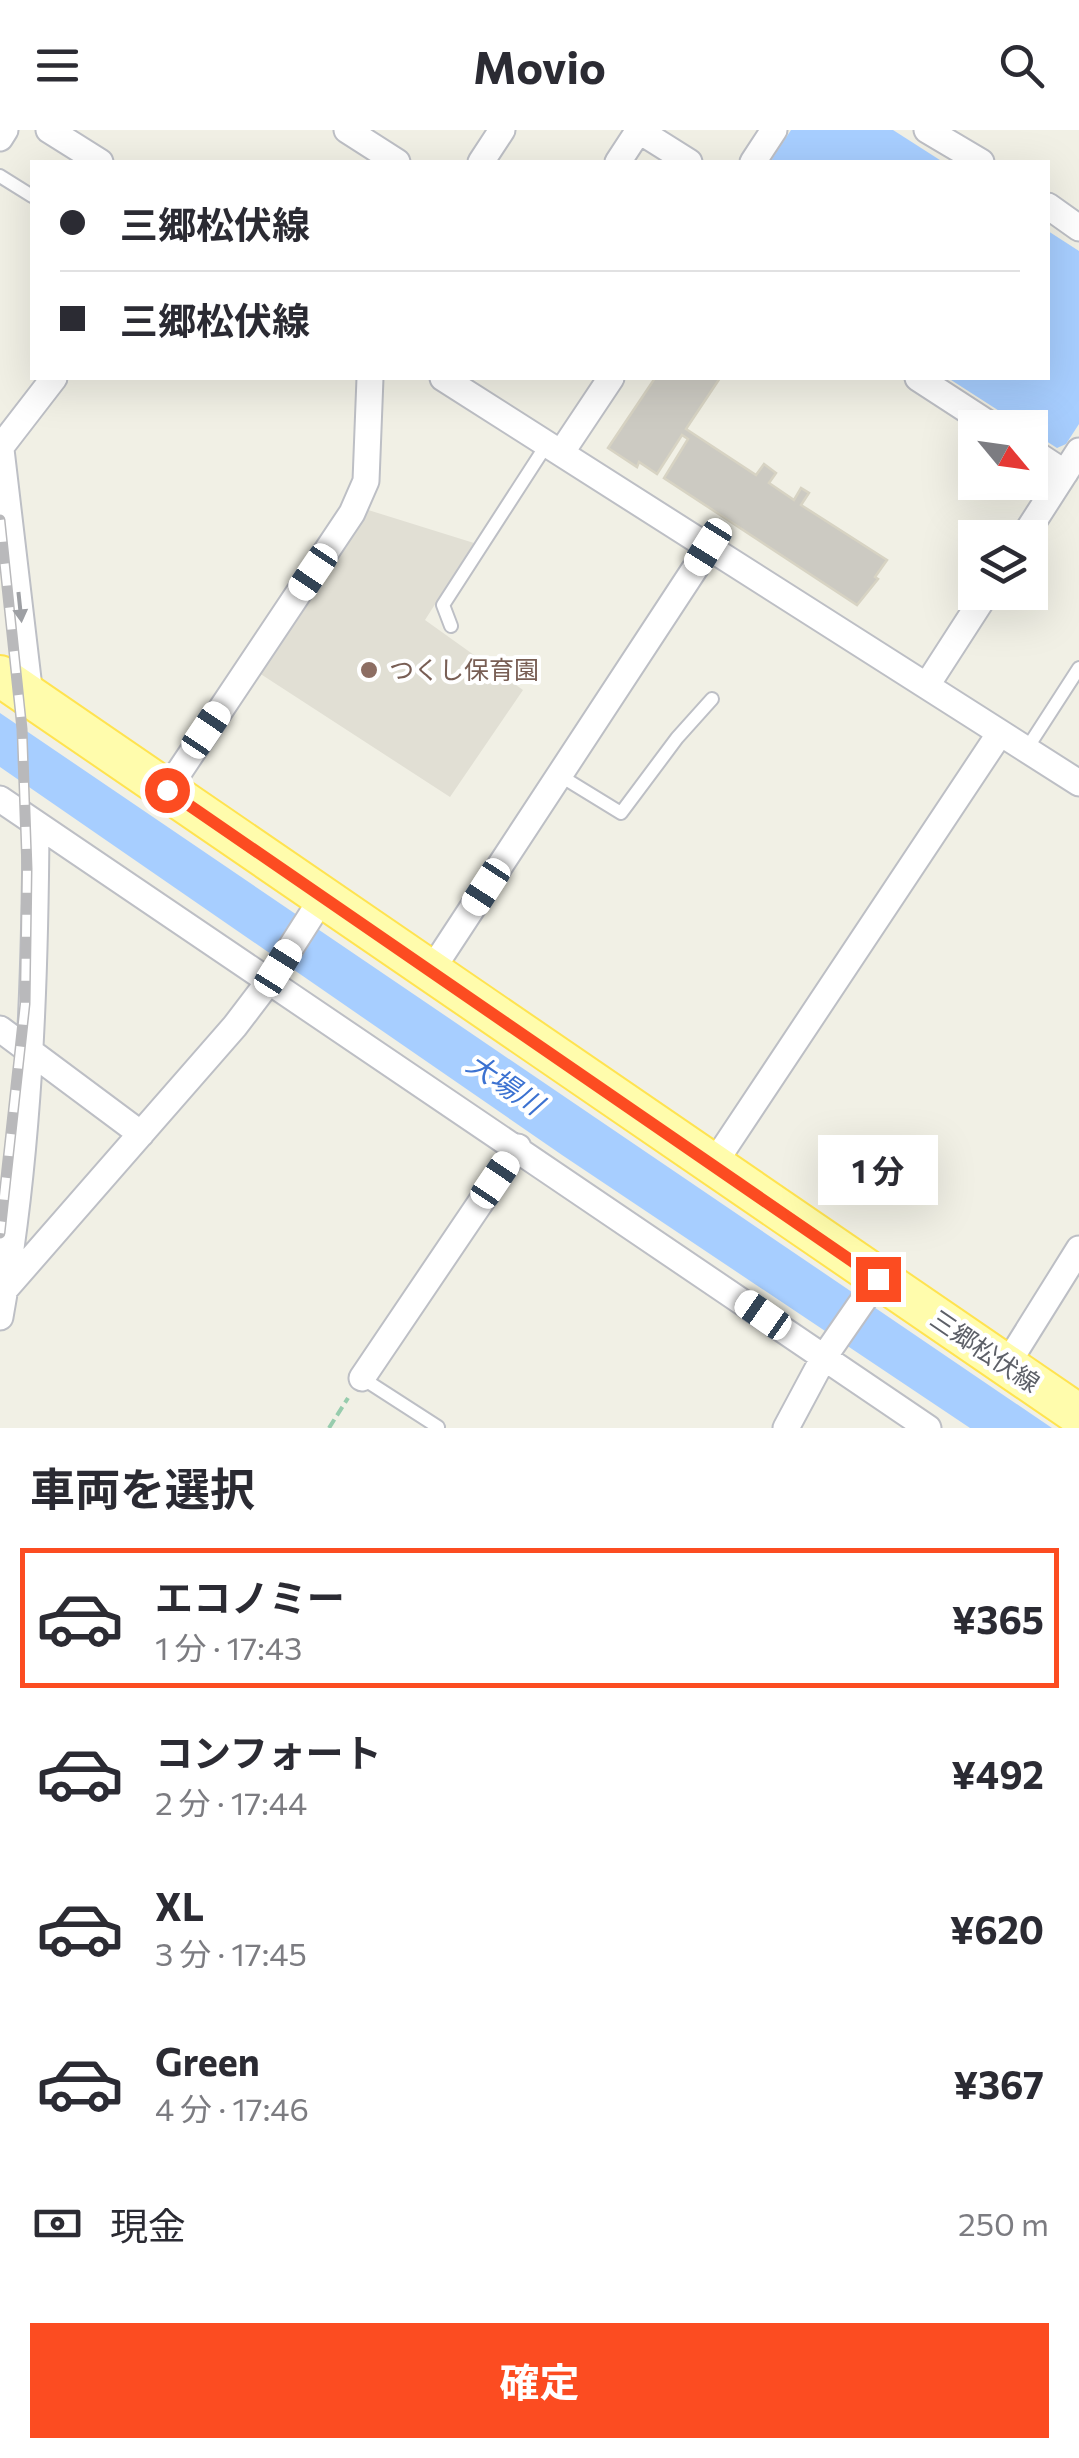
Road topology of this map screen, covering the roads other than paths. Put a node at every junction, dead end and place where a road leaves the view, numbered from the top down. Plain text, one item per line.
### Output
1 (5, 130) edge
2 (347, 130) edge
3 (502, 130) edge
4 (639, 130) edge
5 (774, 130) edge
6 (935, 132) edge
7 (61, 133) edge
8 (0, 138) edge
9 (97, 160) edge
10 (394, 160) edge
11 (482, 160) edge
12 (619, 160) edge
13 (686, 160) edge
14 (754, 160) edge
15 (978, 160) edge
16 (0, 176) edge
17 (30, 195) edge
18 (1050, 207) edge
19 (1079, 228) edge
20 (52, 380) edge
21 (370, 380) edge
22 (609, 380) edge
23 (921, 380) edge
24 (470, 384) edge
25 (967, 410) edge
26 (0, 445) edge
27 (554, 448) junction
28 (1048, 458) edge
29 (1072, 469) edge
30 (1036, 520) edge
31 (708, 547) junction
32 (976, 610) edge
33 (450, 626) dead end
34 (1079, 668) edge
35 (15, 686) edge
36 (927, 686) junction
37 (712, 699) dead end
38 (1000, 733) junction
39 (1026, 750) junction
40 (560, 774) junction
41 (1079, 783) edge
42 (167, 790) junction
43 (0, 799) edge
44 (36, 826) junction
45 (318, 904) junction
46 (431, 971) junction
47 (274, 974) junction
48 (0, 1030) edge
49 (29, 1054) junction
50 (141, 1134) junction
51 (518, 1148) junction
52 (714, 1164) junction
53 (1079, 1248) edge
54 (873, 1286) junction
55 (2, 1292) edge
56 (0, 1318) edge
57 (828, 1352) junction
58 (1006, 1366) junction
59 (362, 1378) joint
60 (1078, 1413) edge
61 (438, 1426) edge
62 (786, 1428) edge
63 (928, 1428) edge

1 - 8 street
2 - 10 street
3 - 11 street
4 - 12 street
4 - 13 street
5 - 14 street
6 - 15 street
7 - 9 street
16 - 17 lane
18 - 19 street
20 - 26 street
21 - 42 street
22 - 27 street
23 - 25 street
24 - 27 street
26 -> 35 street
27 - 31 street
27 - 33 lane
28 - 29 street
29 - 30 street
31 - 36 street
31 - 40 street
32 - 36 street
34 - 39 lane
35 - 42 main road, 三郷松伏線
36 - 38 street
37 - 40 lane
38 - 39 street
38 - 52 street
39 - 41 street
40 - 46 street
42 - 45 main road, 三郷松伏線
43 - 44 street
44 - 47 street
44 - 49 street
45 - 46 main road, 三郷松伏線
45 - 47 street
46 - 52 main road, 三郷松伏線
47 - 50 street
47 - 51 street
48 - 49 street
49 - 50 street
49 - 55 street
50 - 55 street
51 - 57 street
51 - 59 street
52 - 54 main road, 三郷松伏線
53 - 58 street
54 - 57 street
54 - 58 main road, 三郷松伏線
55 - 56 street
57 - 62 street
57 - 63 street
58 - 60 main road, 三郷松伏線
59 - 61 lane

